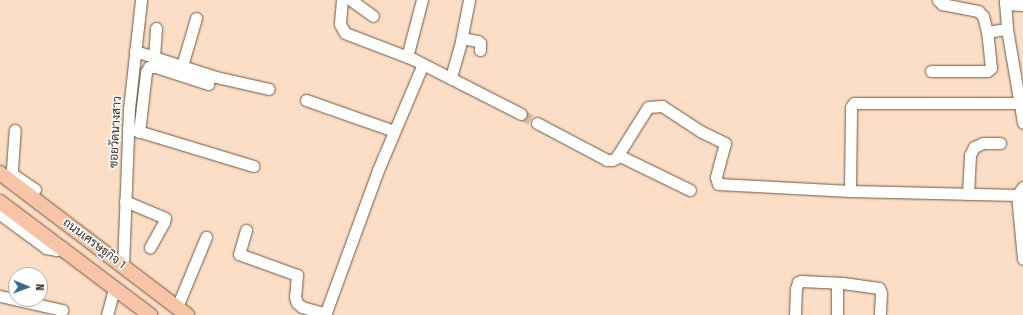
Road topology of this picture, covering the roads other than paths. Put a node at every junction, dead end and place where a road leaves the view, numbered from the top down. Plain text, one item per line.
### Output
1 (141, 0) edge
2 (342, 0) edge
3 (351, 0) edge
4 (422, 0) edge
5 (469, 0) edge
6 (938, 0) edge
7 (1005, 2) edge
8 (1023, 5) edge
9 (373, 16) dead end
10 (196, 18) dead end
11 (156, 28) dead end
12 (997, 30) junction
13 (462, 38) junction
14 (480, 50) dead end
15 (135, 51) junction
16 (407, 56) junction
17 (154, 57) junction
18 (423, 64) junction
19 (182, 66) junction
20 (931, 72) dead end
21 (451, 77) junction
22 (208, 84) dead end
23 (269, 89) dead end
24 (306, 100) dead end
25 (1015, 104) junction
26 (521, 114) tunnel mouth
27 (537, 123) tunnel mouth
28 (1023, 124) edge
29 (15, 130) dead end
30 (134, 130) junction
31 (394, 130) junction
32 (1000, 143) dead end
33 (618, 155) junction
34 (253, 166) dead end
35 (6, 176) edge
36 (30, 190) junction
37 (690, 190) dead end
38 (850, 191) junction
39 (1020, 191) edge
40 (968, 194) junction
41 (125, 201) junction
42 (0, 202) edge
43 (6, 212) edge
44 (246, 230) dead end
45 (206, 237) dead end
46 (150, 247) dead end
47 (1023, 259) edge
48 (123, 266) junction
49 (838, 283) junction
50 (114, 288) junction
51 (0, 296) edge
52 (62, 310) dead end
53 (182, 311) edge
54 (326, 314) edge
55 (107, 315) edge
56 (150, 315) edge
57 (795, 315) edge
58 (837, 315) edge
59 (880, 315) edge

1 - 15 street, ซอยวัดนางสาว
2 - 16 street
3 - 9 street
4 - 16 street
5 - 13 street
6 - 12 street
7 - 8 street
7 - 12 street
10 - 19 street
11 - 17 street
12 - 20 street
12 - 25 street
13 - 14 street
13 - 21 street
15 - 17 street
15 - 30 street, ซอยวัดนางสาว
16 - 18 street
17 - 19 street
18 - 21 street
18 - 31 street
19 - 23 street
21 - 26 street
22 - 30 street
24 - 31 street
25 - 28 street
25 - 38 street
27 - 33 street
29 - 35 street
30 - 34 street
30 - 41 street, ซอยวัดนางสาว
31 - 54 street
32 - 40 street
33 - 37 street
33 - 38 street
35 - 36 main road, ถนนเศรษฐกิจ 1
36 - 43 main road
36 - 48 main road, ถนนเศรษฐกิจ 1
38 - 40 street
39 - 40 street
39 - 47 street
41 - 46 street
41 - 48 street, ซอยวัดนางสาว
42 - 43 main road, ถนนเศรษฐกิจ 1
43 - 50 main road, ถนนเศรษฐกิจ 1
44 - 54 street
45 - 53 street
48 - 53 main road, ถนนเศรษฐกิจ 1
49 - 57 street
49 - 58 street
49 - 59 street
50 - 55 street
50 - 56 main road, ถนนเศรษฐกิจ 1
51 - 52 street

